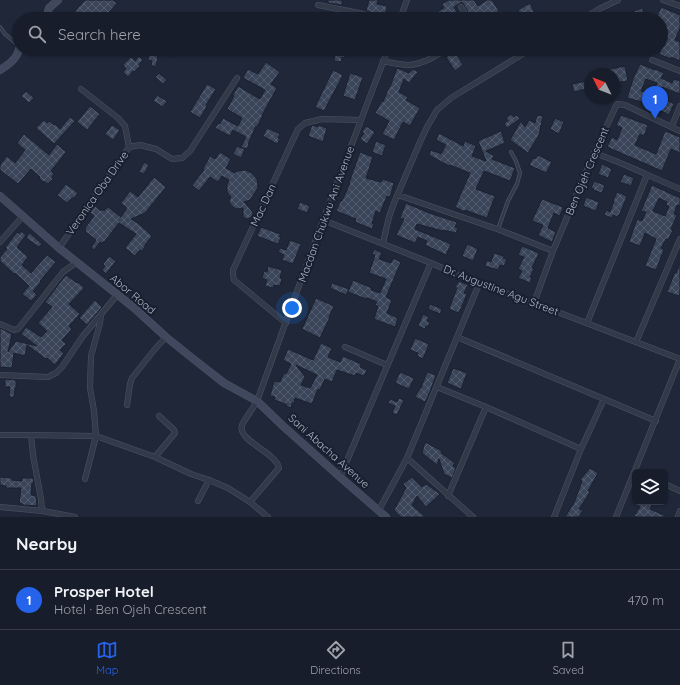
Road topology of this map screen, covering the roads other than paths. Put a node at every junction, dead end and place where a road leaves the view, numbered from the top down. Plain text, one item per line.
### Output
1 (58, 0) edge
2 (407, 0) edge
3 (618, 0) edge
4 (663, 0) edge
5 (318, 5) dead end
6 (680, 6) edge
7 (462, 7) dead end
8 (48, 12) edge
9 (354, 12) edge
10 (403, 12) edge
11 (464, 12) edge
12 (595, 12) edge
13 (0, 27) edge
14 (12, 40) edge
15 (17, 56) edge
16 (385, 56) edge
17 (436, 56) edge
18 (520, 56) edge
19 (652, 60) dead end
20 (383, 62) junction
21 (0, 70) edge
22 (680, 71) edge
23 (237, 78) dead end
24 (81, 89) dead end
25 (680, 106) edge
26 (361, 120) junction
27 (672, 126) junction
28 (680, 131) edge
29 (129, 148) junction
30 (510, 152) dead end
31 (594, 153) junction
32 (647, 175) junction
33 (680, 189) edge
34 (398, 195) junction
35 (0, 196) edge
36 (23, 216) junction
37 (323, 220) junction
38 (498, 229) junction
39 (680, 239) edge
40 (0, 242) edge
41 (383, 243) junction
42 (59, 248) junction
43 (553, 251) junction
44 (77, 262) junction
45 (432, 263) junction
46 (479, 284) junction
47 (117, 295) junction
48 (534, 303) junction
49 (101, 315) junction
50 (286, 323) junction
51 (586, 323) junction
52 (0, 324) edge
53 (166, 337) junction
54 (457, 337) junction
55 (636, 342) junction
56 (345, 347) dead end
57 (680, 359) edge
58 (387, 366) junction
59 (0, 375) edge
60 (436, 387) junction
61 (604, 399) junction
62 (257, 401) junction
63 (127, 405) dead end
64 (486, 407) junction
65 (159, 416) dead end
66 (656, 421) junction
67 (31, 435) junction
68 (0, 436) edge
69 (96, 436) junction
70 (581, 449) junction
71 (154, 458) junction
72 (407, 458) junction
73 (636, 469) edge
74 (340, 477) junction
75 (85, 479) dead end
76 (632, 479) edge
77 (209, 480) junction
78 (668, 485) edge
79 (680, 491) edge
80 (448, 496) junction
81 (198, 501) dead end
82 (250, 502) junction
83 (0, 507) edge
84 (42, 510) junction
85 (379, 510) junction
86 (680, 512) edge
87 (53, 515) edge
88 (75, 517) edge
89 (268, 517) edge
90 (386, 517) edge
91 (473, 517) edge
92 (554, 517) edge
93 (616, 517) edge
94 (678, 517) edge

1 - 8 street
2 - 10 street
3 - 12 street
4 - 6 street
5 - 9 street
7 - 11 street
13 - 14 lane
15 - 21 street
16 - 20 street, Macdan Chukwu Ani Avenue
17 - 20 street
18 - 34 street
19 - 22 street
20 - 26 street, Macdan Chukwu Ani Avenue
23 - 29 street, Veronica Oba Drive
24 - 29 street
25 - 27 street
26 - 37 street, Macdan Chukwu Ani Avenue
26 - 50 street, Mac Dan
27 - 28 street, Ben Ojeh Crescent
27 - 31 street, Ben Ojeh Crescent
29 - 42 street, Veronica Oba Drive
30 - 38 lane
31 - 32 street
31 - 43 street, Ben Ojeh Crescent
32 - 33 street
32 - 51 street
34 - 38 street
34 - 41 street
35 - 36 street, Abor Road
36 - 40 street
36 - 42 street, Abor Road
37 - 41 street, Dr. Augustine Agu Street
37 - 50 street, Macdan Chukwu Ani Avenue
38 - 43 street
39 - 55 street
41 - 45 street, Dr. Augustine Agu Street
42 - 44 street, Abor Road
43 - 48 street, Ben Ojeh Crescent
44 - 47 street, Abor Road
44 - 52 street
45 - 46 street, Dr. Augustine Agu Street
45 - 58 street
46 - 48 street, Dr. Augustine Agu Street
46 - 54 street
47 - 49 street
47 - 53 street, Abor Road
48 - 51 street, Dr. Augustine Agu Street
49 - 59 street
49 - 69 street
50 - 62 street, Macdan Chukwu Ani Avenue
51 - 55 street, Dr. Augustine Agu Street
53 - 62 street, Abor Road
53 - 63 street
54 - 60 street
54 - 61 street
55 - 57 street, Dr. Augustine Agu Street
56 - 58 street
57 - 66 street
58 - 74 street
60 - 64 street
60 - 72 street
61 - 66 street
61 - 70 street
62 - 74 street, Sani Abacha Avenue
62 - 82 street, Macdan Chukwu Ani Avenue
64 - 70 street
64 - 80 street
65 - 71 street
66 - 73 street
67 - 68 street
67 - 69 street
67 - 84 street
69 - 71 street
69 - 75 street
70 - 92 street
71 - 77 street
72 - 80 street
72 - 85 street
74 - 85 street, Sani Abacha Avenue
76 - 93 street
77 - 81 street
77 - 82 street
78 - 79 street
80 - 91 street
82 - 89 street
83 - 84 street
84 - 87 street
85 - 90 street, Sani Abacha Avenue
86 - 94 street
87 - 88 street

